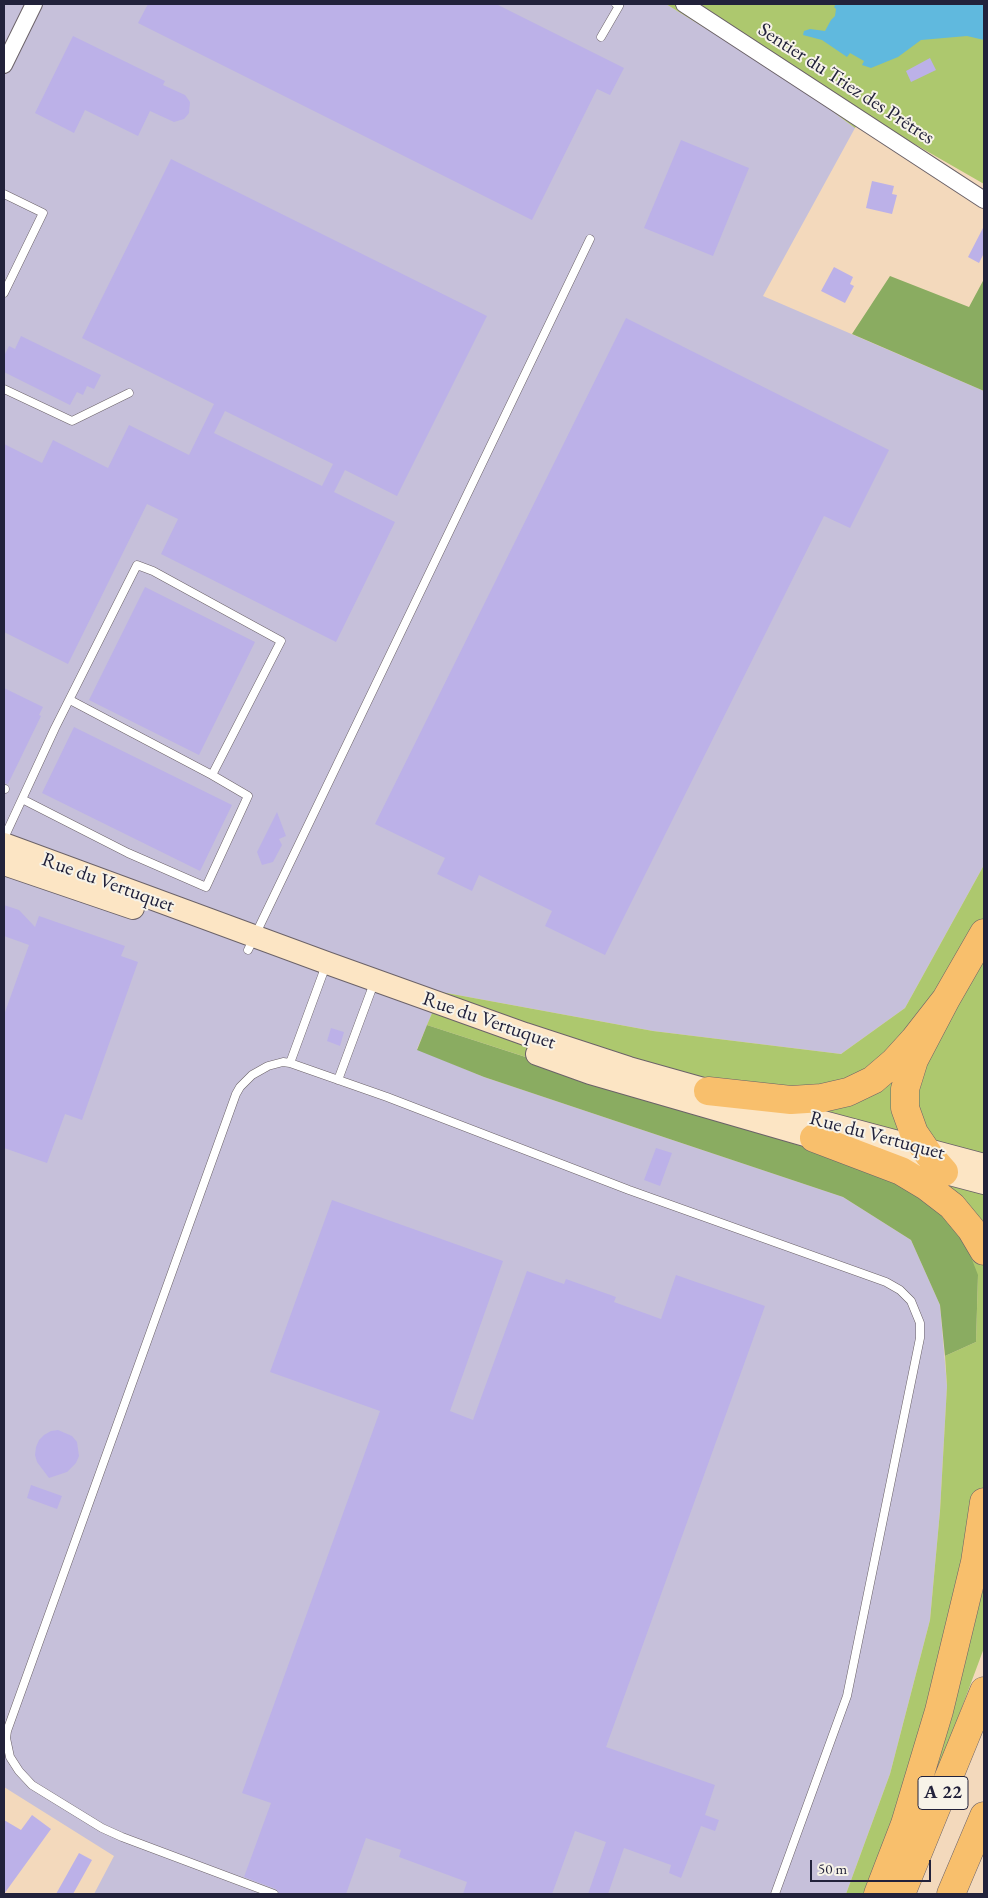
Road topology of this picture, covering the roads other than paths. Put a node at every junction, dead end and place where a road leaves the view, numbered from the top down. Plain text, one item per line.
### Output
1 (34, 4) edge
2 (616, 4) edge
3 (684, 4) edge
4 (601, 37) dead end
5 (4, 65) edge
6 (4, 194) edge
7 (984, 200) edge
8 (590, 239) dead end
9 (4, 293) edge
10 (4, 388) edge
11 (129, 393) dead end
12 (70, 700) junction
13 (212, 775) junction
14 (22, 799) junction
15 (4, 838) edge
16 (4, 844) edge
17 (4, 864) edge
18 (984, 933) edge
19 (251, 943) junction
20 (324, 970) junction
21 (372, 987) junction
22 (946, 998) junction
23 (290, 1063) junction
24 (338, 1080) junction
25 (708, 1091) junction
26 (814, 1138) junction
27 (925, 1149) junction
28 (984, 1165) edge
29 (944, 1172) junction
30 (984, 1183) edge
31 (984, 1251) edge
32 (984, 1502) edge
33 (984, 1691) edge
34 (984, 1816) edge
35 (984, 1866) edge
36 (274, 1894) edge
37 (775, 1894) edge
38 (878, 1894) edge
39 (901, 1894) edge
40 (951, 1894) edge
41 (969, 1894) edge

1 - 5 street
2 - 4 lane
3 - 7 street, Sentier du Triez des Prêtres
6 - 9 lane
8 - 19 lane
10 - 11 lane
12 - 13 lane
12 - 13 lane
12 - 14 lane
13 - 14 lane
14 - 15 lane
16 - 19 street, Rue du Vertuquet
17 - 19 street, Rue du Vertuquet
18 - 22 highway
19 - 20 street, Rue du Vertuquet
20 - 21 street, Rue du Vertuquet
20 - 23 lane
21 - 24 lane
21 - 25 street, Rue du Vertuquet
21 - 26 street, Rue du Vertuquet
22 - 25 highway
22 - 27 highway
23 - 24 lane
23 - 36 lane
24 - 37 lane
25 - 27 street, Rue du Vertuquet
26 - 29 street, Rue du Vertuquet
26 - 31 highway
27 - 28 street, Rue du Vertuquet
27 - 29 highway
29 - 30 street, Rue du Vertuquet
32 - 38 highway
33 - 39 highway, A 22
34 - 40 highway, A 22
35 - 41 highway

